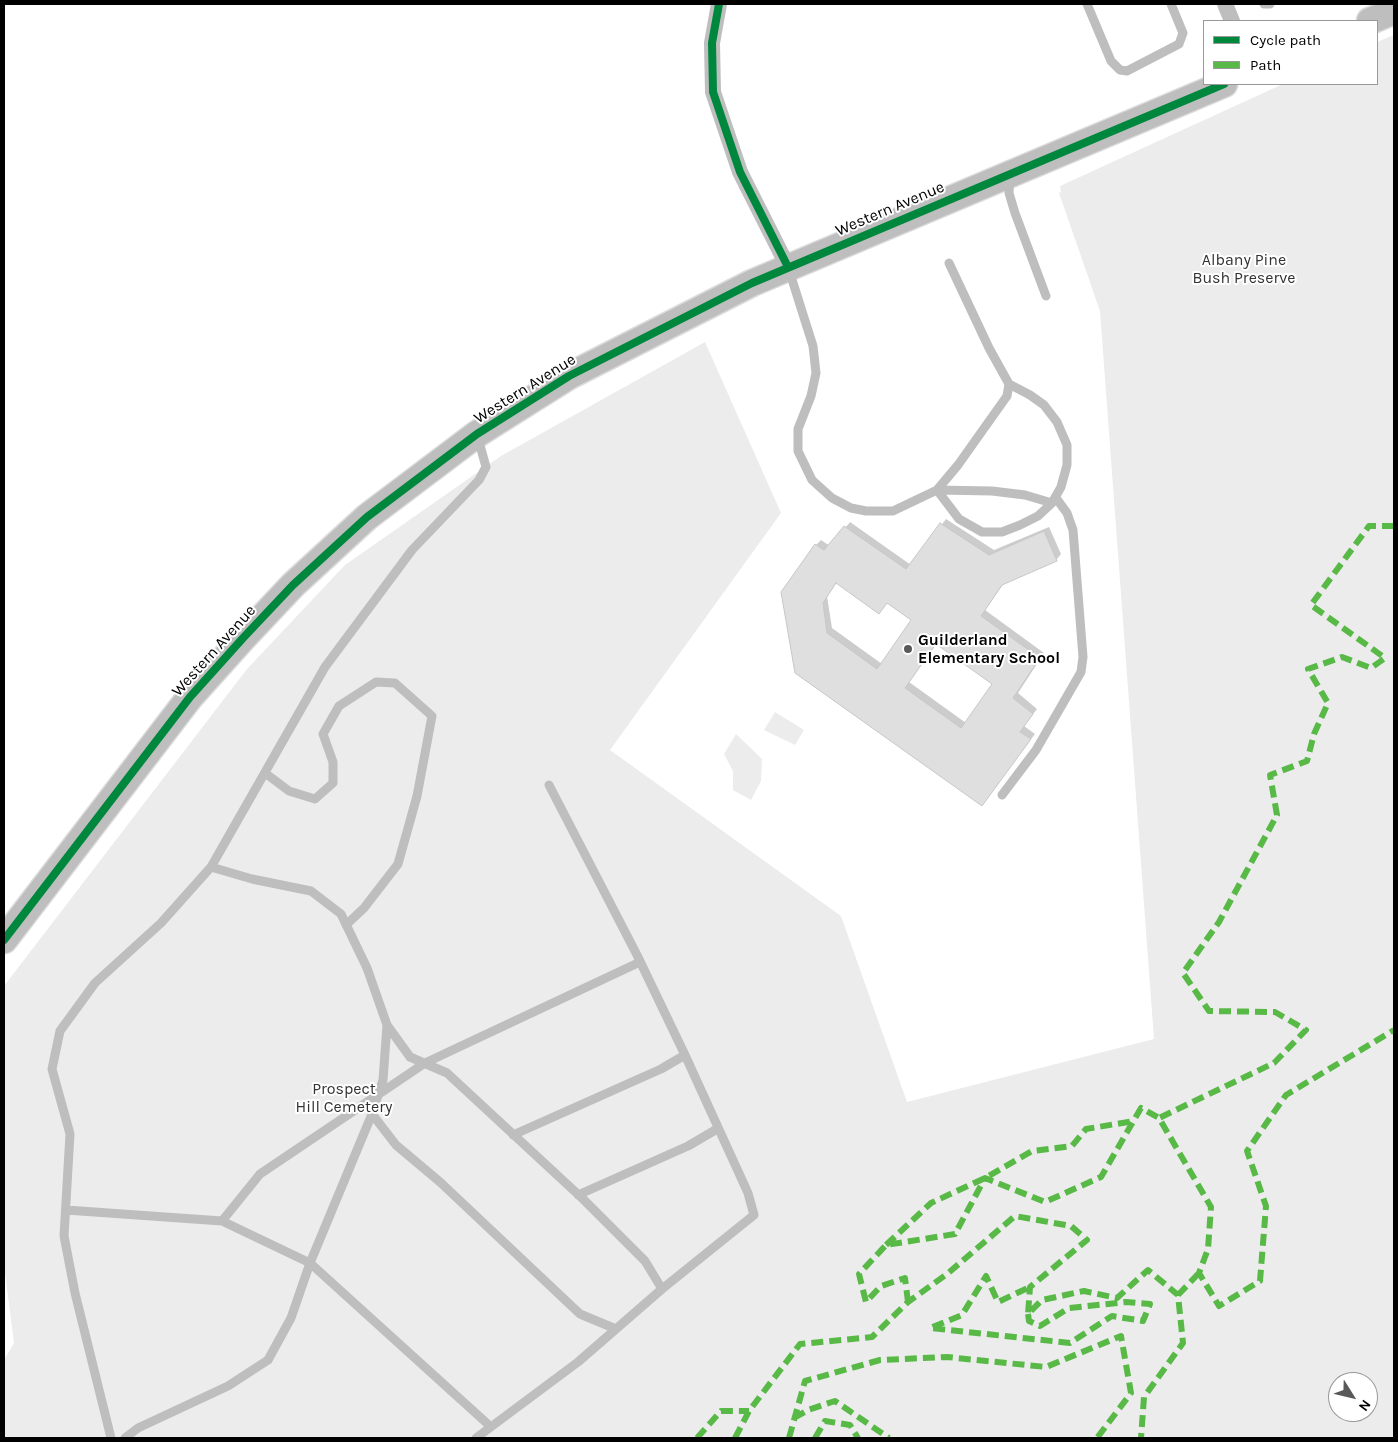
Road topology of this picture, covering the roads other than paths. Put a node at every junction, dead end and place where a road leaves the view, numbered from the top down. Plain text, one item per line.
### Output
1 (719, 4) edge
2 (1087, 4) edge
3 (1171, 4) edge
4 (1225, 4) edge
5 (1264, 4) edge
6 (1270, 4) edge
7 (1394, 11) edge
8 (1232, 20) edge
9 (1372, 20) edge
10 (1222, 85) edge
11 (1012, 172) junction
12 (949, 263) dead end
13 (788, 267) junction
14 (1046, 296) dead end
15 (1009, 384) junction
16 (477, 434) junction
17 (937, 490) junction
18 (1054, 500) junction
19 (265, 773) junction
20 (549, 785) dead end
21 (1002, 795) dead end
22 (211, 867) junction
23 (346, 925) junction
24 (4, 940) edge
25 (640, 962) junction
26 (387, 1025) junction
27 (685, 1055) junction
28 (425, 1064) junction
29 (378, 1095) junction
30 (372, 1114) junction
31 (717, 1129) junction
32 (513, 1135) junction
33 (578, 1195) junction
34 (66, 1210) junction
35 (222, 1221) junction
36 (310, 1263) junction
37 (662, 1289) junction
38 (616, 1330) junction
39 (491, 1427) junction
40 (111, 1438) edge
41 (125, 1438) edge
42 (476, 1438) edge

1 - 13 street
2 - 3 lane
4 - 8 street
5 - 6 lane
7 - 9 main road
10 - 11 main road, Western Avenue
11 - 13 main road, Western Avenue
11 - 14 lane
12 - 15 lane
13 - 16 main road, Western Avenue
13 - 17 lane
15 - 17 lane
15 - 18 lane
16 - 19 lane
16 - 24 main road, Western Avenue
17 - 18 lane
17 - 18 lane
18 - 21 lane
19 - 22 lane
19 - 23 lane
20 - 25 lane
22 - 23 lane
22 - 34 lane
23 - 26 lane
25 - 27 lane
25 - 28 lane
26 - 28 lane
26 - 29 lane
27 - 31 lane
27 - 32 lane
28 - 29 lane
28 - 32 lane
29 - 30 lane
29 - 35 lane
30 - 36 lane
30 - 38 lane
31 - 33 lane
31 - 37 lane
32 - 33 lane
33 - 37 lane
34 - 35 lane
34 - 40 lane
35 - 36 lane
36 - 39 lane
36 - 41 lane
37 - 38 lane
38 - 39 lane
39 - 42 lane

